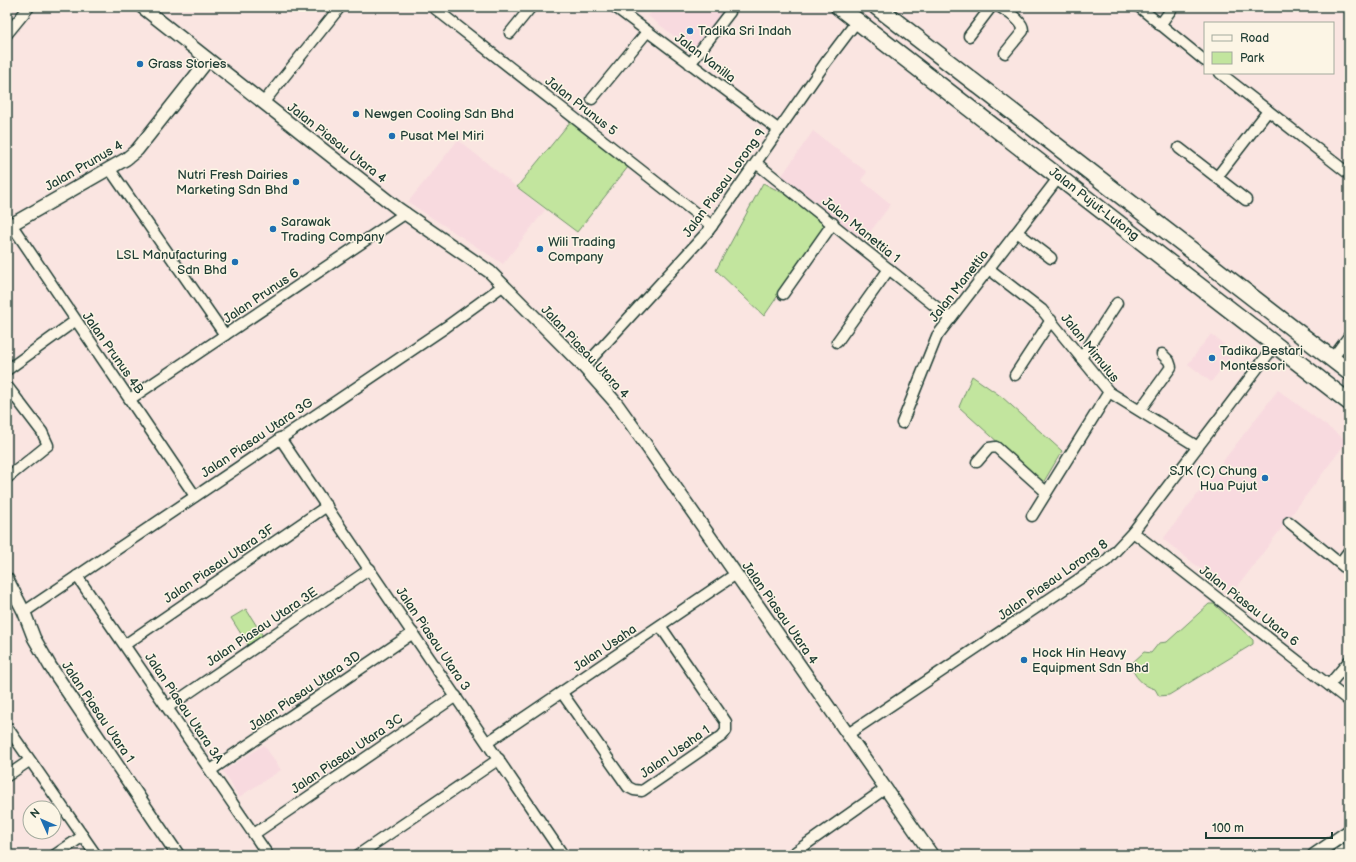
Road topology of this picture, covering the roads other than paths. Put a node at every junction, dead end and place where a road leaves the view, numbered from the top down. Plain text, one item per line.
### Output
1 (29, 7) edge
2 (142, 7) edge
3 (340, 7) edge
4 (433, 7) edge
5 (531, 7) edge
6 (616, 7) edge
7 (839, 7) edge
8 (877, 7) edge
9 (991, 7) edge
10 (1000, 7) edge
11 (1139, 7) edge
12 (1173, 7) edge
13 (155, 11) edge
14 (730, 12) dead end
15 (857, 21) junction
16 (1160, 25) junction
17 (647, 32) junction
18 (510, 33) dead end
19 (7, 34) edge
20 (969, 36) dead end
21 (1005, 53) dead end
22 (208, 60) junction
23 (1204, 60) edge
24 (690, 64) junction
25 (1221, 74) edge
26 (592, 99) dead end
27 (263, 103) junction
28 (1268, 111) junction
29 (779, 130) junction
30 (1180, 148) dead end
31 (756, 163) junction
32 (109, 168) junction
33 (1349, 174) edge
34 (1059, 177) junction
35 (1217, 177) junction
36 (1246, 200) dead end
37 (406, 213) junction
38 (833, 223) junction
39 (9, 226) edge
40 (712, 226) junction
41 (1017, 232) junction
42 (1051, 258) dead end
43 (889, 269) junction
44 (989, 269) junction
45 (504, 285) junction
46 (782, 294) dead end
47 (1117, 303) dead end
48 (950, 318) junction
49 (1050, 320) junction
50 (75, 321) junction
51 (225, 335) junction
52 (1349, 336) edge
53 (837, 342) dead end
54 (1275, 345) junction
55 (1162, 354) dead end
56 (1081, 358) junction
57 (1332, 359) junction
58 (584, 367) junction
59 (7, 370) edge
60 (1349, 372) edge
61 (1015, 375) dead end
62 (7, 386) edge
63 (1109, 392) junction
64 (130, 399) junction
65 (1349, 402) edge
66 (1140, 410) junction
67 (902, 423) dead end
68 (280, 438) junction
69 (1198, 448) junction
70 (977, 462) dead end
71 (7, 478) edge
72 (1046, 492) junction
73 (195, 496) junction
74 (327, 506) junction
75 (1032, 516) dead end
76 (1288, 522) dead end
77 (1133, 532) junction
78 (1349, 551) edge
79 (1340, 563) junction
80 (370, 569) junction
81 (1349, 571) edge
82 (736, 574) junction
83 (78, 576) junction
84 (7, 579) edge
85 (24, 612) junction
86 (661, 627) junction
87 (413, 633) junction
88 (126, 644) junction
89 (1349, 661) edge
90 (1329, 684) junction
91 (562, 692) junction
92 (456, 696) junction
93 (1349, 701) edge
94 (168, 707) junction
95 (7, 728) edge
96 (848, 734) junction
97 (488, 742) junction
98 (499, 758) junction
99 (29, 760) junction
100 (211, 770) junction
101 (7, 776) edge
102 (886, 788) junction
103 (1349, 831) edge
104 (254, 834) junction
105 (82, 836) junction
106 (1349, 848) edge
107 (55, 855) edge
108 (96, 855) edge
109 (178, 855) edge
110 (268, 855) edge
111 (358, 855) edge
112 (562, 855) edge
113 (791, 855) edge
114 (932, 855) edge
115 (1314, 855) edge
116 (1338, 855) edge

1 - 19 street
2 - 13 street, Jalan Piasau Utara 4
3 - 27 street
4 - 40 street, Jalan Prunus 5
5 - 18 street
6 - 17 street, Jalan Vanilla
7 - 15 highway, Jalan Pujut-Lutong
8 - 57 highway, Jalan Pujut-Lutong
9 - 20 street
10 - 21 street
11 - 16 street
12 - 16 street
13 - 22 street, Jalan Piasau Utara 4
14 - 24 street
15 - 29 street, Jalan Piasau Lorong 9
15 - 34 highway, Jalan Pujut-Lutong
16 - 23 street
17 - 24 street, Jalan Vanilla
17 - 26 street
22 - 27 street, Jalan Piasau Utara 4
22 - 32 street, Jalan Prunus 4
24 - 29 street, Jalan Vanilla
25 - 28 street
27 - 37 street, Jalan Piasau Utara 4
28 - 33 street
28 - 35 street
29 - 31 street, Jalan Piasau Lorong 9
30 - 35 street
31 - 38 street, Jalan Manettia 1
31 - 40 street, Jalan Piasau Lorong 9
32 - 39 street, Jalan Prunus 4
32 - 51 street
34 - 41 street, Jalan Manettia
34 - 54 highway, Jalan Pujut-Lutong
35 - 36 street
37 - 45 street, Jalan Piasau Utara 4
37 - 51 street, Jalan Prunus 6
38 - 43 street, Jalan Manettia 1
38 - 46 street
39 - 50 street, Jalan Prunus 4B
40 - 58 street, Jalan Piasau Lorong 9
41 - 42 street
41 - 44 street, Jalan Manettia
43 - 48 street, Jalan Manettia 1
43 - 53 street
44 - 48 street, Jalan Manettia
44 - 49 street, Jalan Mimulus
45 - 58 street, Jalan Piasau Utara 4
45 - 68 street, Jalan Piasau Utara 3G
47 - 56 street
48 - 67 street, Jalan Manettia
49 - 56 street, Jalan Mimulus
49 - 61 street
50 - 59 street
50 - 64 street, Jalan Prunus 4B
51 - 64 street, Jalan Prunus 6
52 - 57 street
54 - 65 highway, Jalan Pujut-Lutong
54 - 69 street, Jalan Piasau Lorong 8
55 - 66 street
56 - 63 street, Jalan Mimulus
57 - 60 highway, Jalan Pujut-Lutong
58 - 82 street, Jalan Piasau Utara 4
62 - 71 street
63 - 66 street, Jalan Mimulus
63 - 72 street
64 - 73 street, Jalan Prunus 4B
66 - 69 street, Jalan Mimulus
68 - 73 street, Jalan Piasau Utara 3G
68 - 74 street, Jalan Piasau Utara 3
69 - 77 street, Jalan Piasau Lorong 8
70 - 72 street
72 - 75 street
73 - 83 street, Jalan Piasau Utara 3G
74 - 80 street, Jalan Piasau Utara 3
74 - 88 street, Jalan Piasau Utara 3F
76 - 79 street
77 - 90 street, Jalan Piasau Utara 6
77 - 96 street, Jalan Piasau Lorong 8
78 - 79 street
79 - 81 street
80 - 87 street, Jalan Piasau Utara 3
80 - 94 street, Jalan Piasau Utara 3E
82 - 86 street, Jalan Usaha
82 - 96 street, Jalan Piasau Utara 4
83 - 85 street, Jalan Piasau Utara 3G
83 - 88 street, Jalan Piasau Utara 3A
84 - 85 street, Jalan Piasau Utara 1
85 - 109 street, Jalan Piasau Utara 1
86 - 91 street, Jalan Usaha
86 - 91 street, Jalan Usaha 1
87 - 92 street, Jalan Piasau Utara 3
87 - 100 street, Jalan Piasau Utara 3D
88 - 94 street, Jalan Piasau Utara 3A
89 - 90 street
90 - 93 street, Jalan Piasau Utara 6
91 - 97 street, Jalan Usaha
92 - 97 street, Jalan Piasau Utara 3
92 - 104 street, Jalan Piasau Utara 3C
94 - 100 street, Jalan Piasau Utara 3A
95 - 99 street
96 - 102 street, Jalan Piasau Utara 4
97 - 98 street, Jalan Piasau Utara 3
98 - 111 street
98 - 112 street, Jalan Piasau Utara 3
99 - 101 street
99 - 105 street
100 - 104 street, Jalan Piasau Utara 3A
102 - 113 street
102 - 114 street, Jalan Piasau Utara 4
103 - 115 street
104 - 110 street, Jalan Piasau Utara 3A
105 - 107 street
105 - 108 street
106 - 116 street

